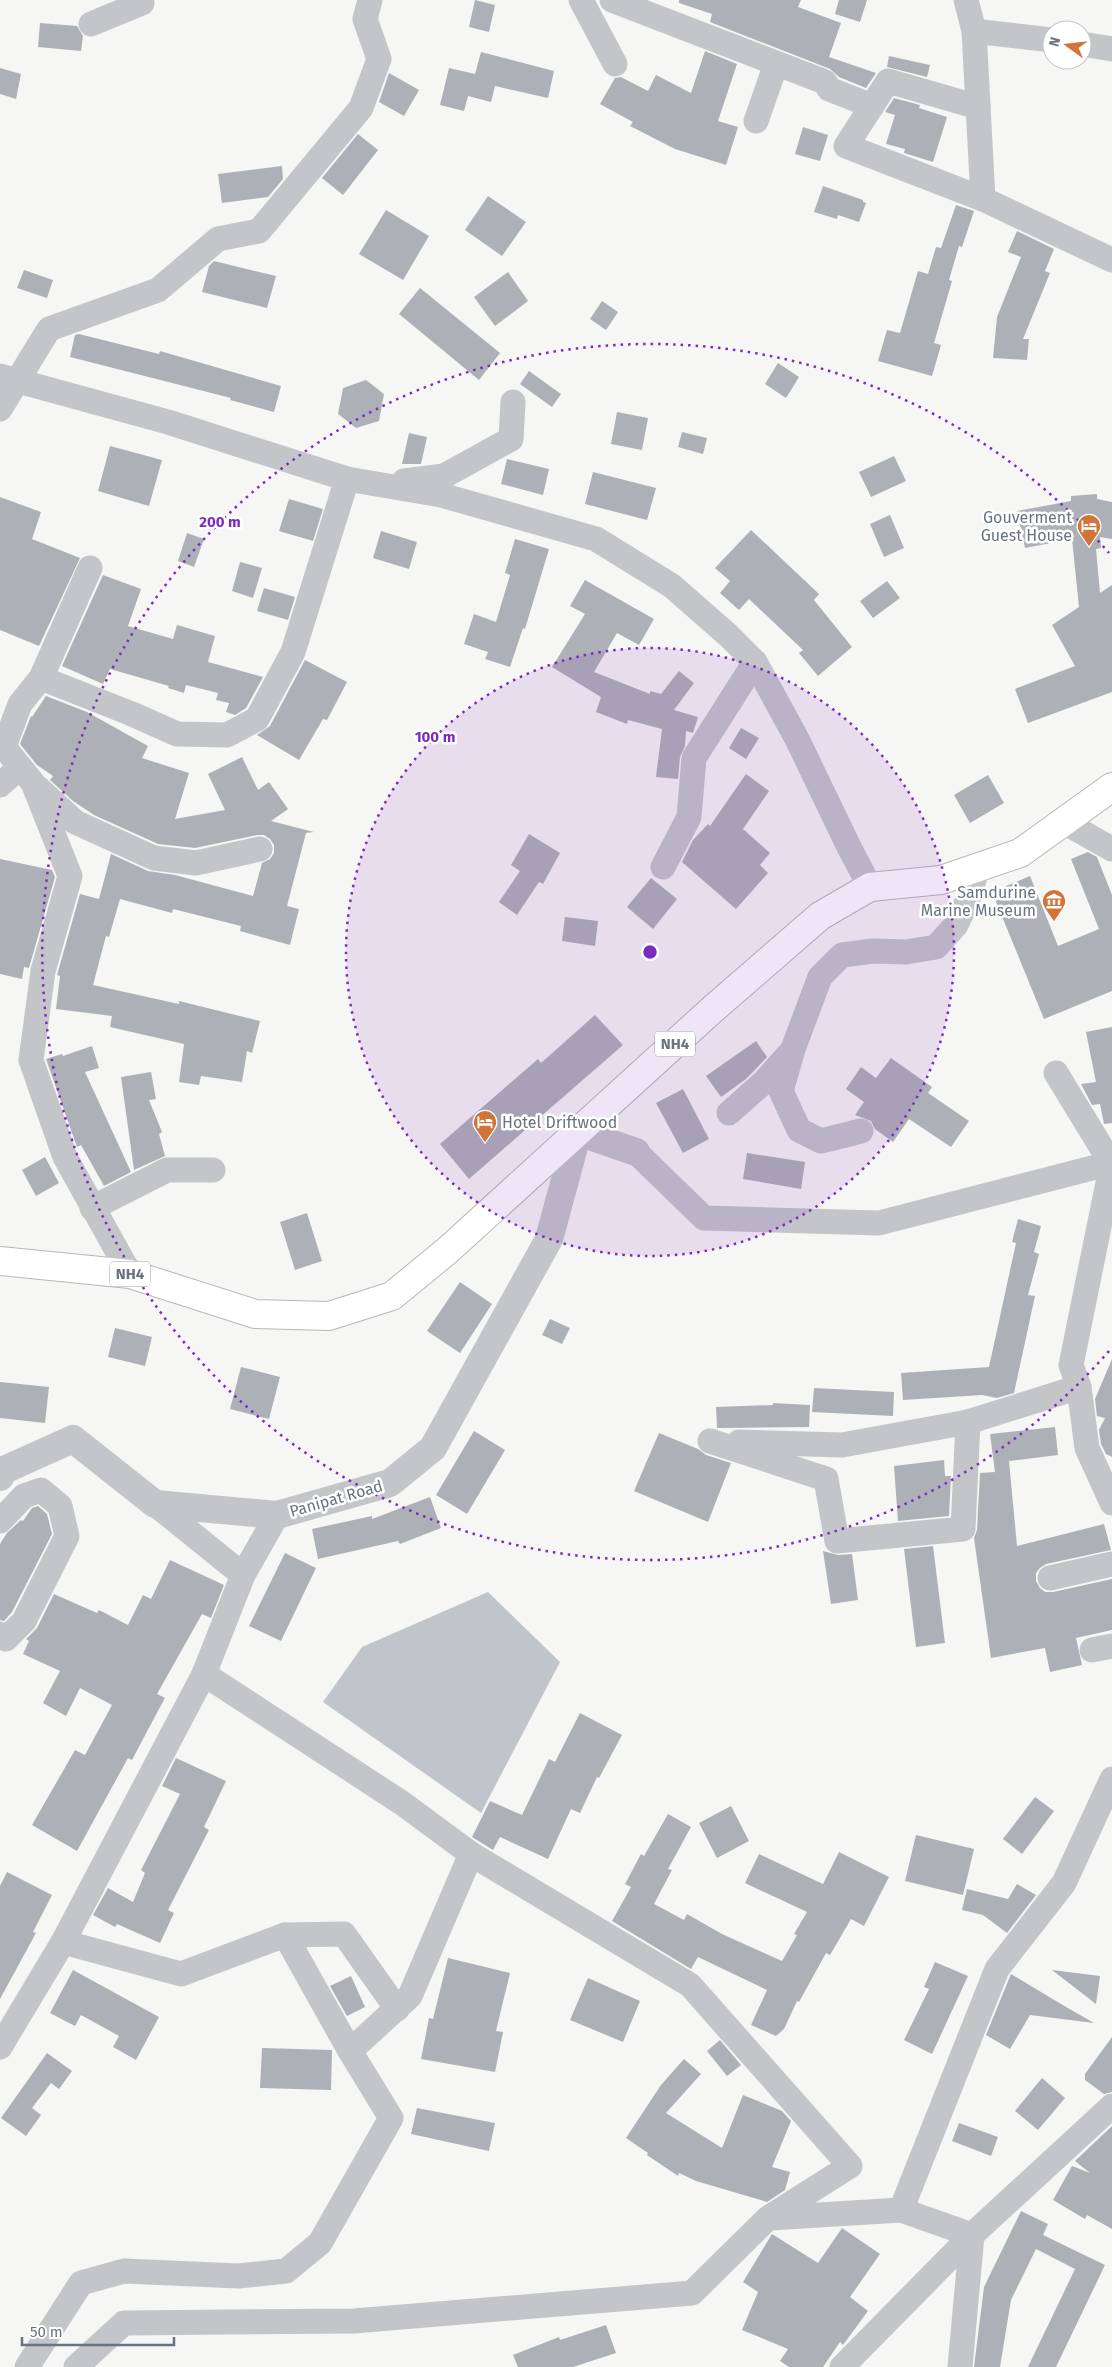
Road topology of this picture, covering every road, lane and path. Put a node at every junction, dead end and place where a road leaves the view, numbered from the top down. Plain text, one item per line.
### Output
1 (141, 0) edge
2 (370, 0) edge
3 (581, 0) edge
4 (612, 0) edge
5 (966, 0) edge
6 (91, 24) dead end
7 (974, 30) junction
8 (1042, 39) edge
9 (1092, 46) edge
10 (1112, 49) edge
11 (615, 64) dead end
12 (776, 64) junction
13 (872, 106) junction
14 (978, 107) junction
15 (756, 121) dead end
16 (983, 199) junction
17 (1112, 260) edge
18 (9, 379) edge
19 (513, 402) dead end
20 (0, 409) edge
21 (347, 479) junction
22 (377, 484) junction
23 (90, 568) dead end
24 (755, 662) junction
25 (41, 678) junction
26 (26, 775) junction
27 (0, 785) edge
28 (1112, 787) edge
29 (1064, 822) junction
30 (260, 848) dead end
31 (1112, 848) edge
32 (663, 867) dead end
33 (977, 868) junction
34 (870, 887) junction
35 (793, 1049) junction
36 (1056, 1073) dead end
37 (730, 1113) dead end
38 (861, 1131) dead end
39 (578, 1132) junction
40 (636, 1152) joint
41 (1111, 1163) edge
42 (213, 1170) dead end
43 (92, 1208) junction
44 (0, 1261) edge
45 (130, 1274) junction
46 (1079, 1387) junction
47 (968, 1422) junction
48 (0, 1477) edge
49 (1112, 1502) edge
50 (155, 1504) junction
51 (277, 1515) junction
52 (0, 1522) edge
53 (1112, 1564) edge
54 (243, 1575) junction
55 (1050, 1578) dead end
56 (0, 1634) edge
57 (204, 1674) junction
58 (1112, 1779) edge
59 (471, 1854) junction
60 (285, 1934) junction
61 (64, 1942) junction
62 (396, 2009) junction
63 (0, 2047) edge
64 (350, 2051) junction
65 (1112, 2106) edge
66 (901, 2210) junction
67 (768, 2218) junction
68 (972, 2235) junction
69 (27, 2367) edge
70 (76, 2367) edge
71 (842, 2367) edge
72 (960, 2367) edge

1 - 6 street
2 - 18 street
3 - 11 street
4 - 12 street
5 - 7 street
7 - 8 street
7 - 14 street
9 - 10 street
12 - 13 street
12 - 15 street
13 - 14 street
13 - 16 street
14 - 16 street
16 - 17 street
18 - 20 street
18 - 21 street
19 - 22 street
21 - 22 street
21 - 25 street
22 - 24 street
23 - 25 street
24 - 32 street
24 - 34 street
25 - 26 street
26 - 27 street
26 - 30 street
26 - 43 street
28 - 29 highway, NH4
29 - 31 street
29 - 33 highway, NH4
33 - 34 highway, NH4
33 - 35 street
34 - 39 highway, NH4
35 - 37 street
35 - 38 street
36 - 41 street
39 - 40 street
39 - 45 highway, NH4
39 - 51 street, Panipat Road
40 - 41 street
41 - 46 street
42 - 43 street
43 - 45 street
44 - 45 highway, NH4
46 - 47 street
46 - 49 street
47 - 47 street
48 - 50 street
50 - 51 street, Panipat Road
50 - 54 street
51 - 54 street
52 - 56 street
53 - 55 street
54 - 57 street
57 - 59 street
57 - 61 street
58 - 66 street
59 - 62 street
59 - 67 street
60 - 61 street
60 - 62 street
60 - 64 street
61 - 63 street
62 - 64 street
64 - 69 street
65 - 68 street
66 - 67 street
66 - 68 street
67 - 70 street
68 - 71 street
68 - 72 street

